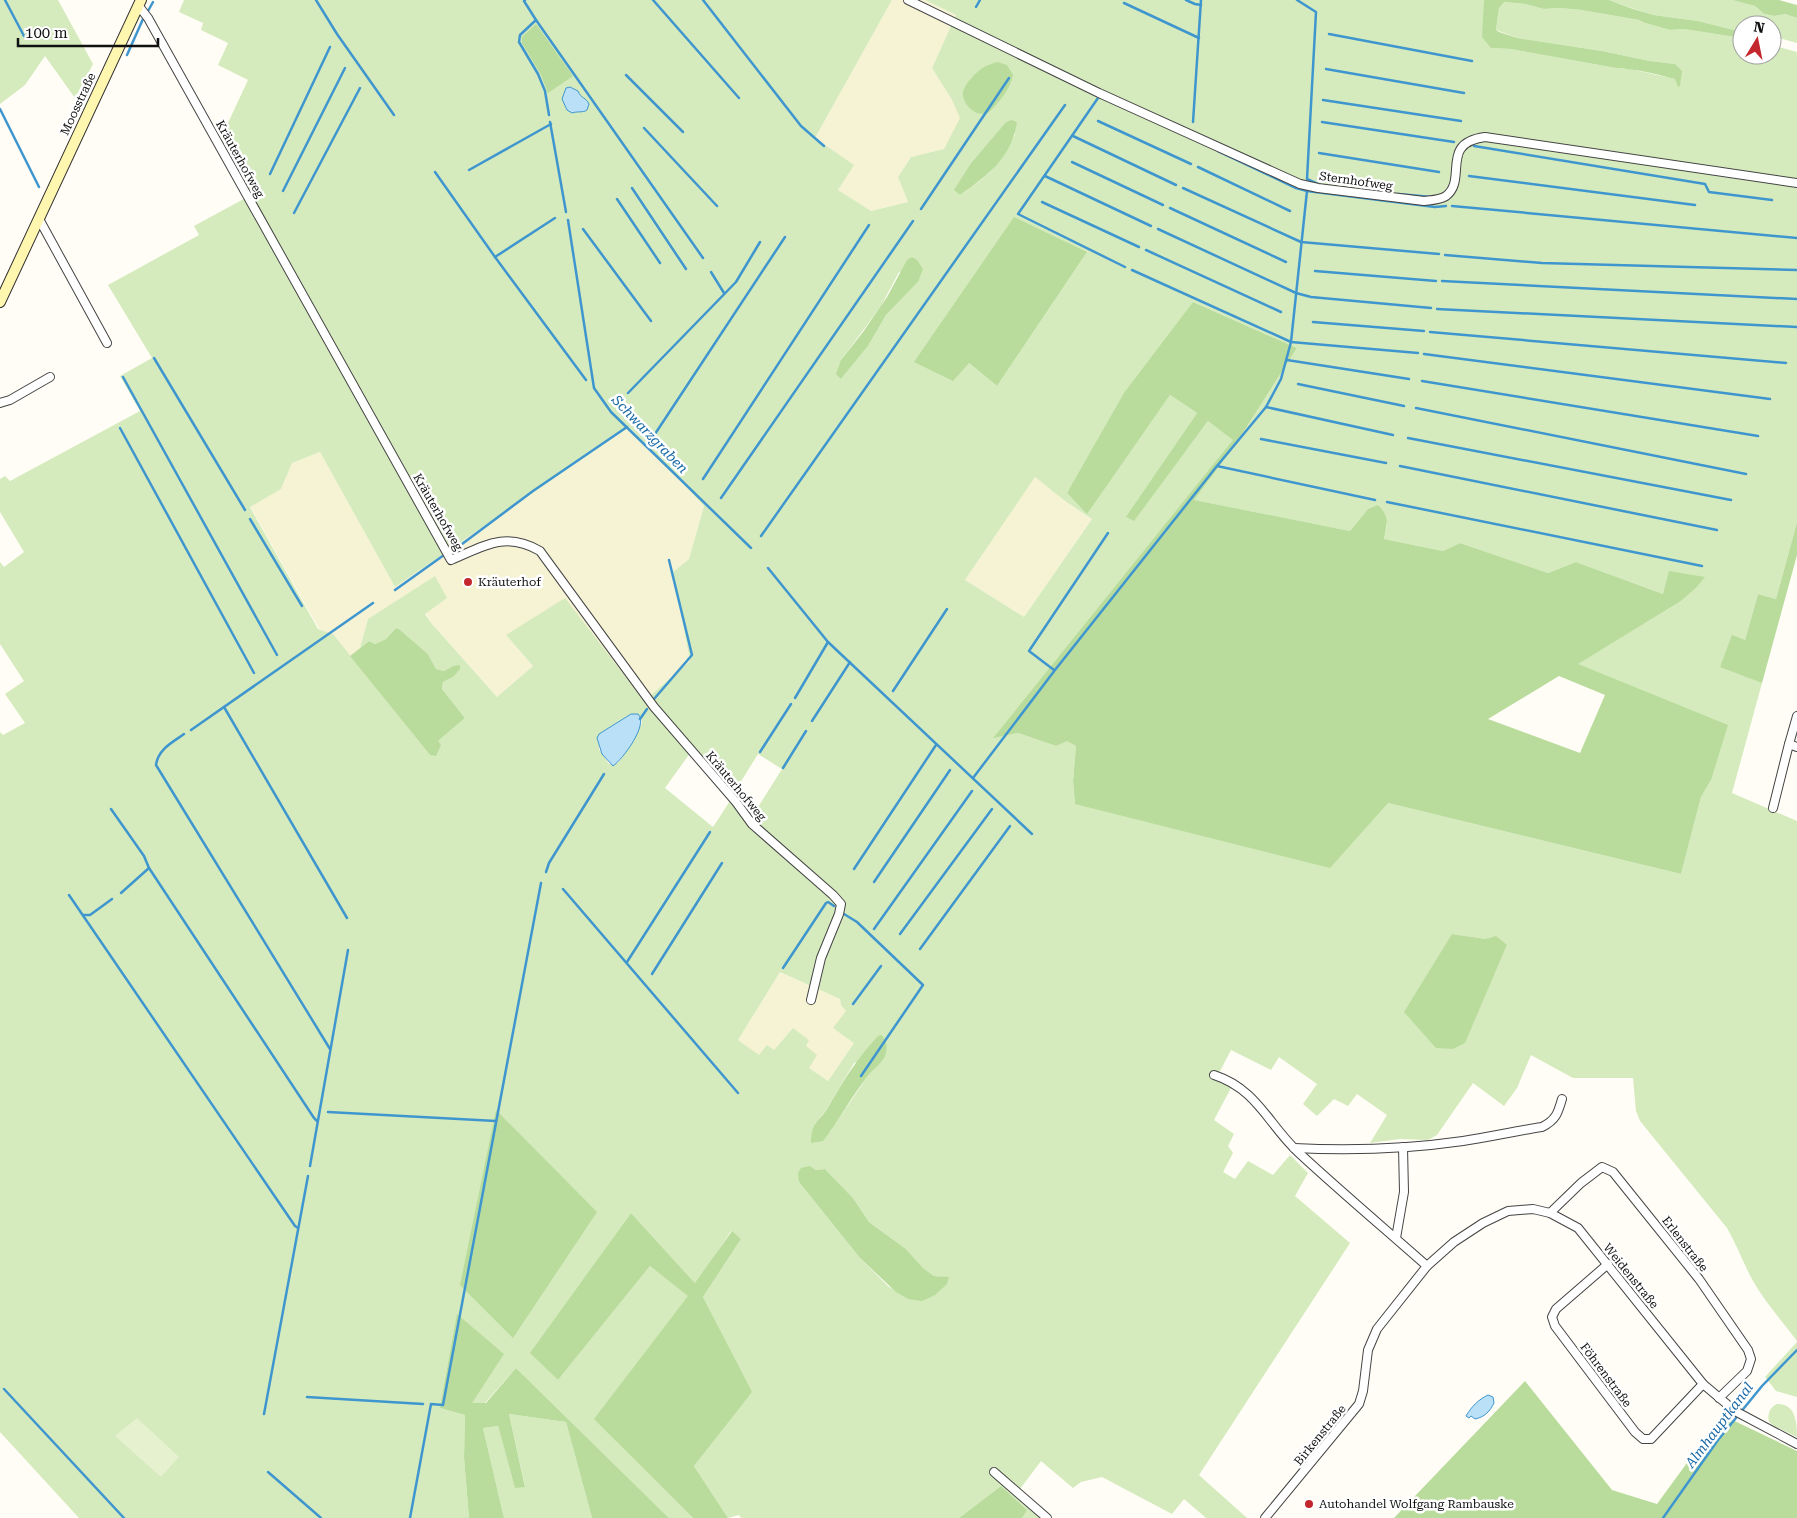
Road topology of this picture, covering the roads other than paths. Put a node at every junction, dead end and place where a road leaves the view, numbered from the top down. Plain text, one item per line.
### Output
1 (908, 0) edge
2 (140, 1) edge
3 (1797, 183) edge
4 (39, 219) junction
5 (0, 302) edge
6 (108, 343) dead end
7 (50, 377) dead end
8 (0, 403) edge
9 (1797, 716) edge
10 (1793, 745) edge
11 (1773, 808) dead end
12 (811, 1000) dead end
13 (1214, 1075) dead end
14 (1562, 1099) dead end
15 (1403, 1147) junction
16 (1294, 1148) junction
17 (1550, 1213) junction
18 (1396, 1238) junction
19 (1608, 1264) junction
20 (1427, 1266) junction
21 (1703, 1384) junction
22 (1719, 1398) junction
23 (1797, 1444) edge
24 (994, 1472) dead end
25 (1046, 1518) edge
26 (1264, 1518) edge

1 - 3 street, Sternhofweg
2 - 4 street, Moosstraße
2 - 12 street, Kräuterhofweg
4 - 5 street, Moosstraße
4 - 6 street
7 - 8 street
9 - 10 street
10 - 11 street
13 - 16 street
14 - 15 street
15 - 16 street
15 - 18 street
16 - 18 street
17 - 19 street, Weidenstraße
17 - 20 street, Weidenstraße
17 - 22 street, Erlenstraße
18 - 20 street
19 - 21 street, Weidenstraße
19 - 21 street, Föhrenstraße
20 - 26 street, Birkenstraße
21 - 22 street, Weidenstraße
22 - 23 street, Weidenstraße
24 - 25 street

